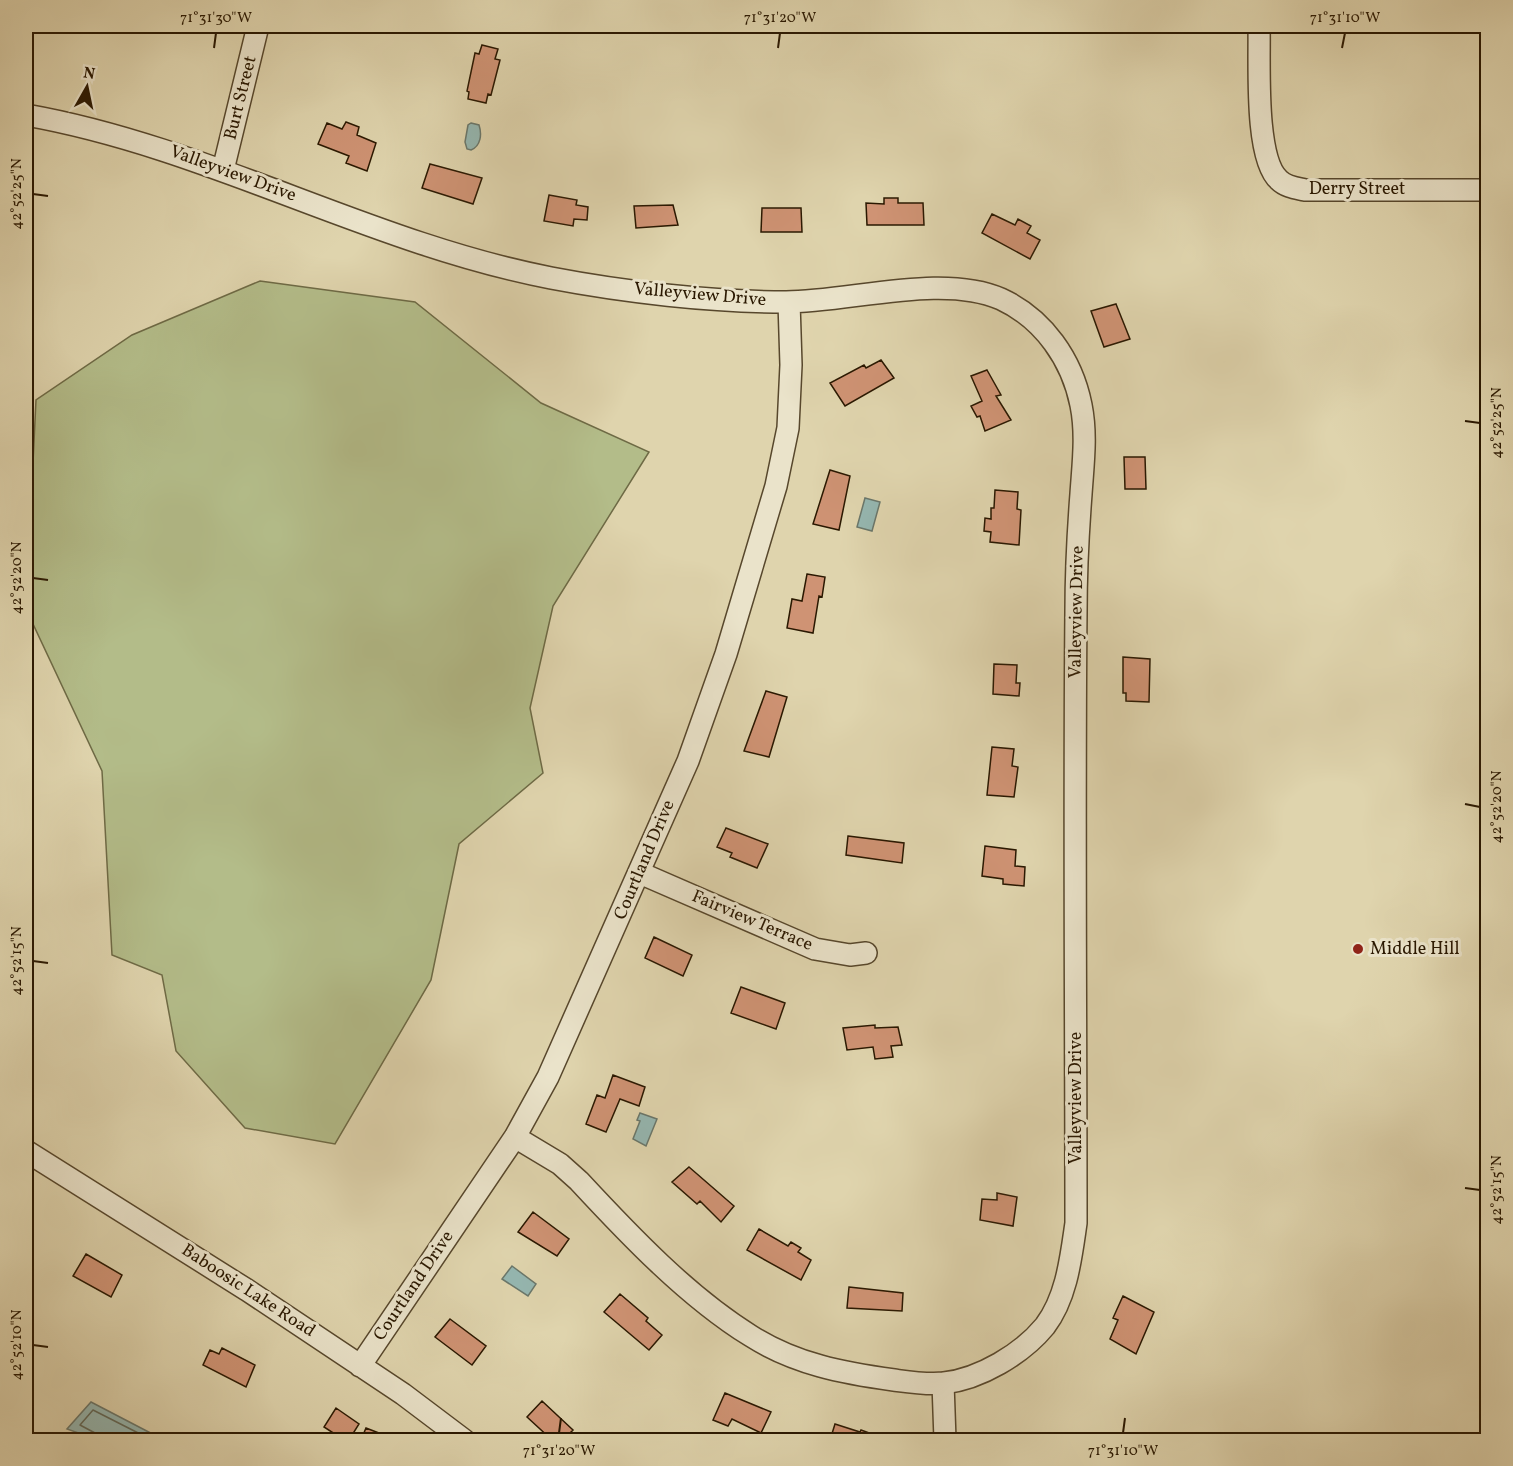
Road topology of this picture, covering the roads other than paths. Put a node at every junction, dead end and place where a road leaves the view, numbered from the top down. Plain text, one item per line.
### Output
1 (258, 26) edge
2 (1259, 26) edge
3 (26, 115) edge
4 (223, 170) junction
5 (1488, 190) edge
6 (789, 302) junction
7 (640, 873) junction
8 (866, 953) dead end
9 (515, 1137) junction
10 (26, 1151) edge
11 (360, 1366) junction
12 (943, 1383) junction
13 (464, 1440) edge
14 (945, 1440) edge

1 - 4 street, Burt Street
2 - 5 street, Derry Street
3 - 4 street, Valleyview Drive
4 - 6 street, Valleyview Drive
6 - 7 street, Courtland Drive
6 - 12 street, Valleyview Drive
7 - 8 street, Fairview Terrace
7 - 9 street, Courtland Drive
9 - 11 street, Courtland Drive
9 - 12 street, Valleyview Drive
10 - 11 street, Baboosic Lake Road
11 - 13 street, Baboosic Lake Road
12 - 14 street

